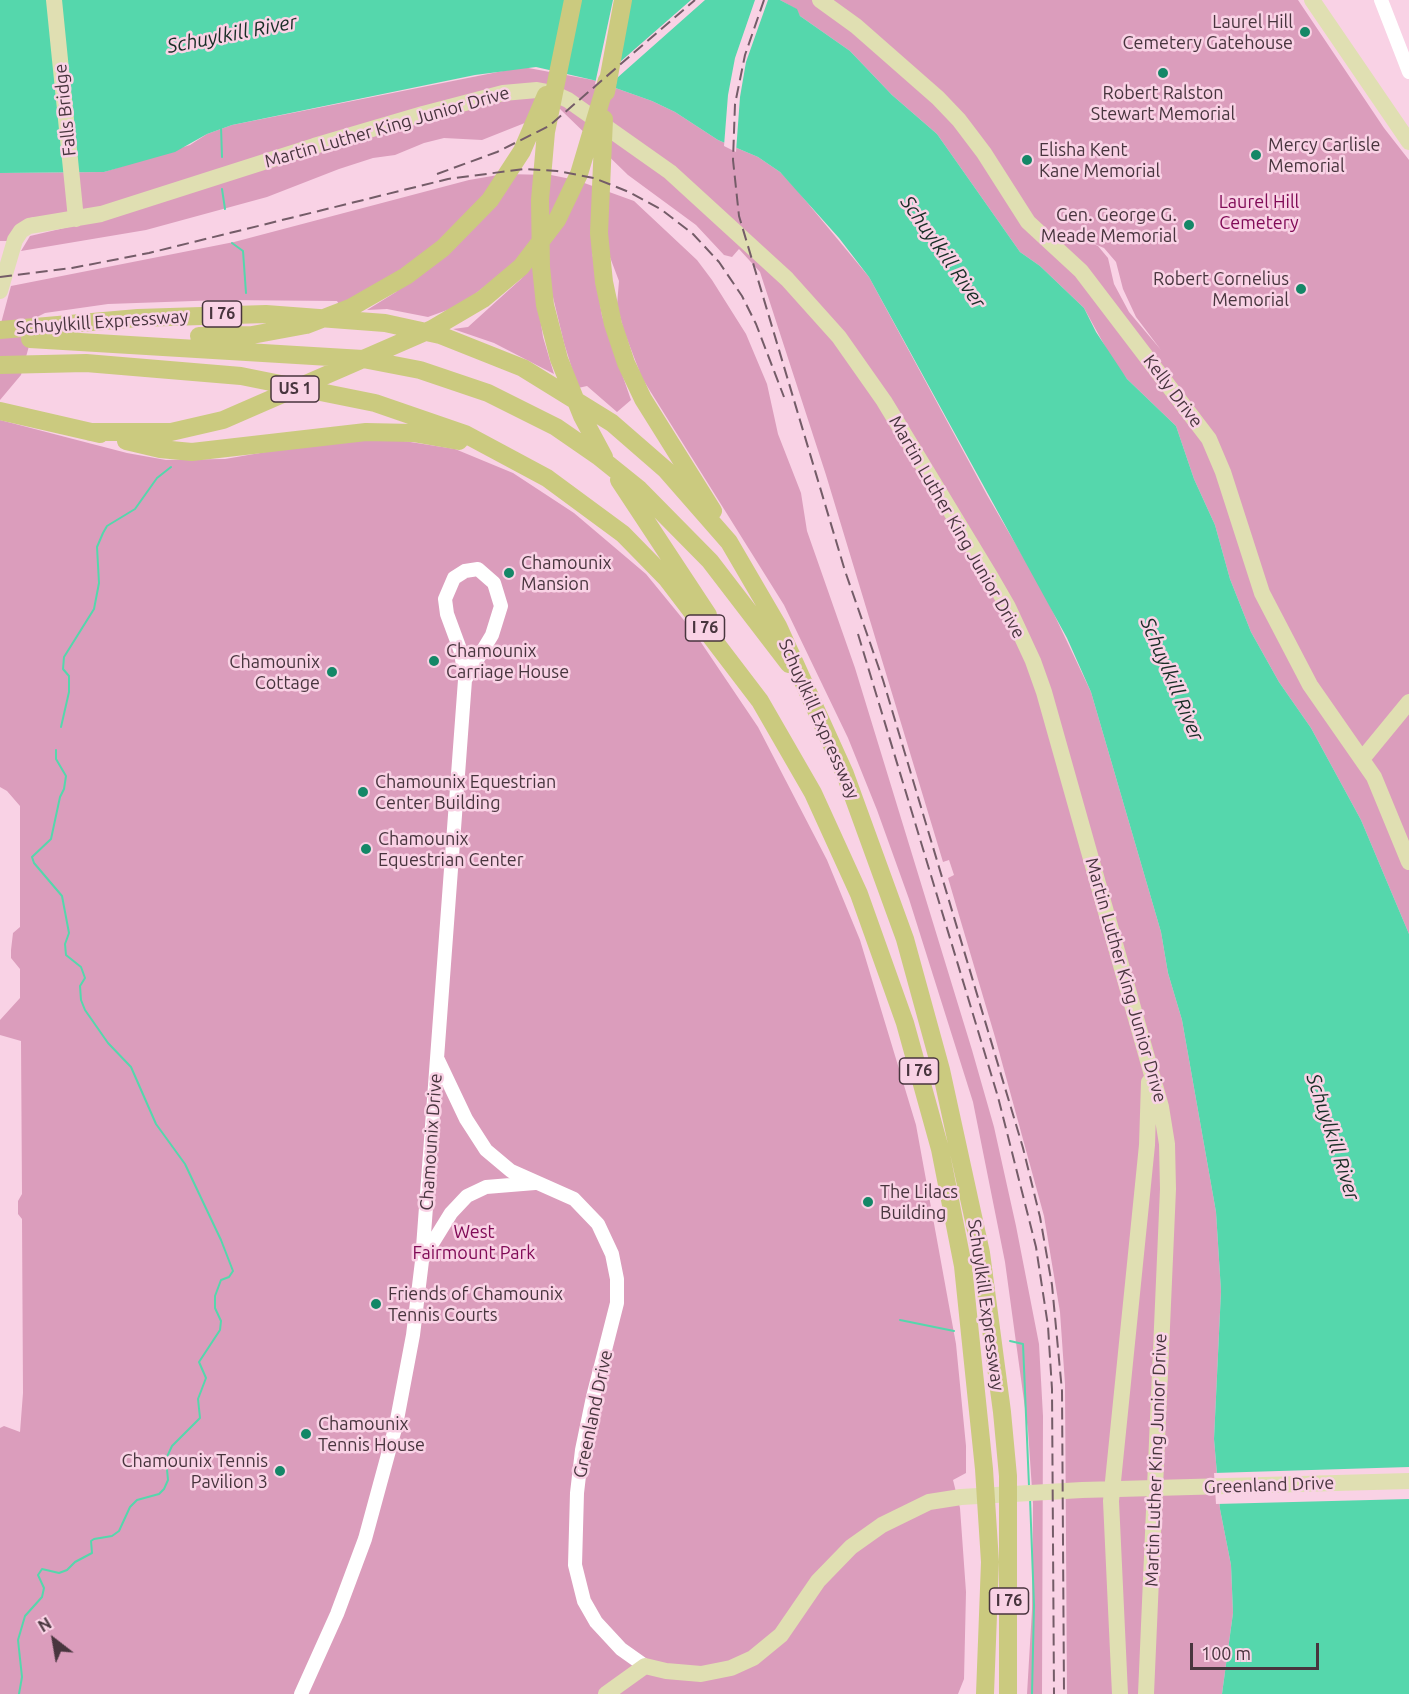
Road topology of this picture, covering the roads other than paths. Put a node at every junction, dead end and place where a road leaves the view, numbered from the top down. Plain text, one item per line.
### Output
1 (54, 0) edge
2 (573, 0) edge
3 (622, 0) edge
4 (820, 0) edge
5 (1312, 0) edge
6 (1381, 0) edge
7 (1409, 72) edge
8 (556, 75) junction
9 (607, 80) junction
10 (1409, 142) edge
11 (73, 187) junction
12 (114, 210) junction
13 (76, 219) junction
14 (35, 225) junction
15 (0, 291) edge
16 (0, 330) edge
17 (32, 333) junction
18 (0, 342) edge
19 (0, 365) edge
20 (0, 411) edge
21 (90, 432) junction
22 (528, 466) junction
23 (729, 542) junction
24 (465, 680) junction
25 (807, 686) junction
26 (760, 701) junction
27 (1409, 702) edge
28 (1363, 758) junction
29 (1409, 862) edge
30 (437, 1058) junction
31 (1148, 1059) junction
32 (1166, 1133) junction
33 (1147, 1145) junction
34 (535, 1183) junction
35 (422, 1261) junction
36 (1409, 1480) edge
37 (1120, 1489) junction
38 (645, 1666) junction
39 (301, 1694) edge
40 (606, 1694) edge
41 (985, 1694) edge
42 (1008, 1694) edge
43 (1120, 1694) edge
44 (1146, 1694) edge

1 - 11 main road, Falls Bridge
2 - 8 highway
3 - 9 highway, US 1
4 - 28 main road, Kelly Drive
5 - 10 main road
6 - 7 street
8 - 17 highway
8 - 26 highway
9 - 21 highway, US 1
9 - 23 highway
11 - 12 main road
11 - 13 main road, Falls Bridge
11 - 14 main road
12 - 13 main road, Martin Luther King Junior Drive
12 - 31 main road, Martin Luther King Junior Drive
13 - 14 main road, Martin Luther King Junior Drive
14 - 15 main road
16 - 17 highway, Schuylkill Expressway / I 76
17 - 18 highway
17 - 23 highway, Schuylkill Expressway / I 76
17 - 25 highway
19 - 22 highway, Schuylkill Expressway / I 76
20 - 21 highway, US 1
21 - 22 highway
22 - 26 highway, Schuylkill Expressway / I 76
23 - 25 highway, Schuylkill Expressway / I 76
24 - 24 street, Chamounix Drive
24 - 30 street, Chamounix Drive
25 - 42 highway, Schuylkill Expressway / I 76
26 - 41 highway, Schuylkill Expressway / I 76
27 - 28 main road
28 - 29 main road, Kelly Drive
30 - 34 street, Greenland Drive
30 - 35 street, Chamounix Drive
31 - 32 main road, Martin Luther King Junior Drive
31 - 33 main road
32 - 33 main road
32 - 44 main road, Martin Luther King Junior Drive
33 - 37 main road
34 - 35 street, Greenland Drive
34 - 38 street, Greenland Drive
35 - 39 street, Chamounix Drive
36 - 37 main road, Greenland Drive
37 - 38 main road, Greenland Drive
37 - 43 main road
38 - 40 main road

